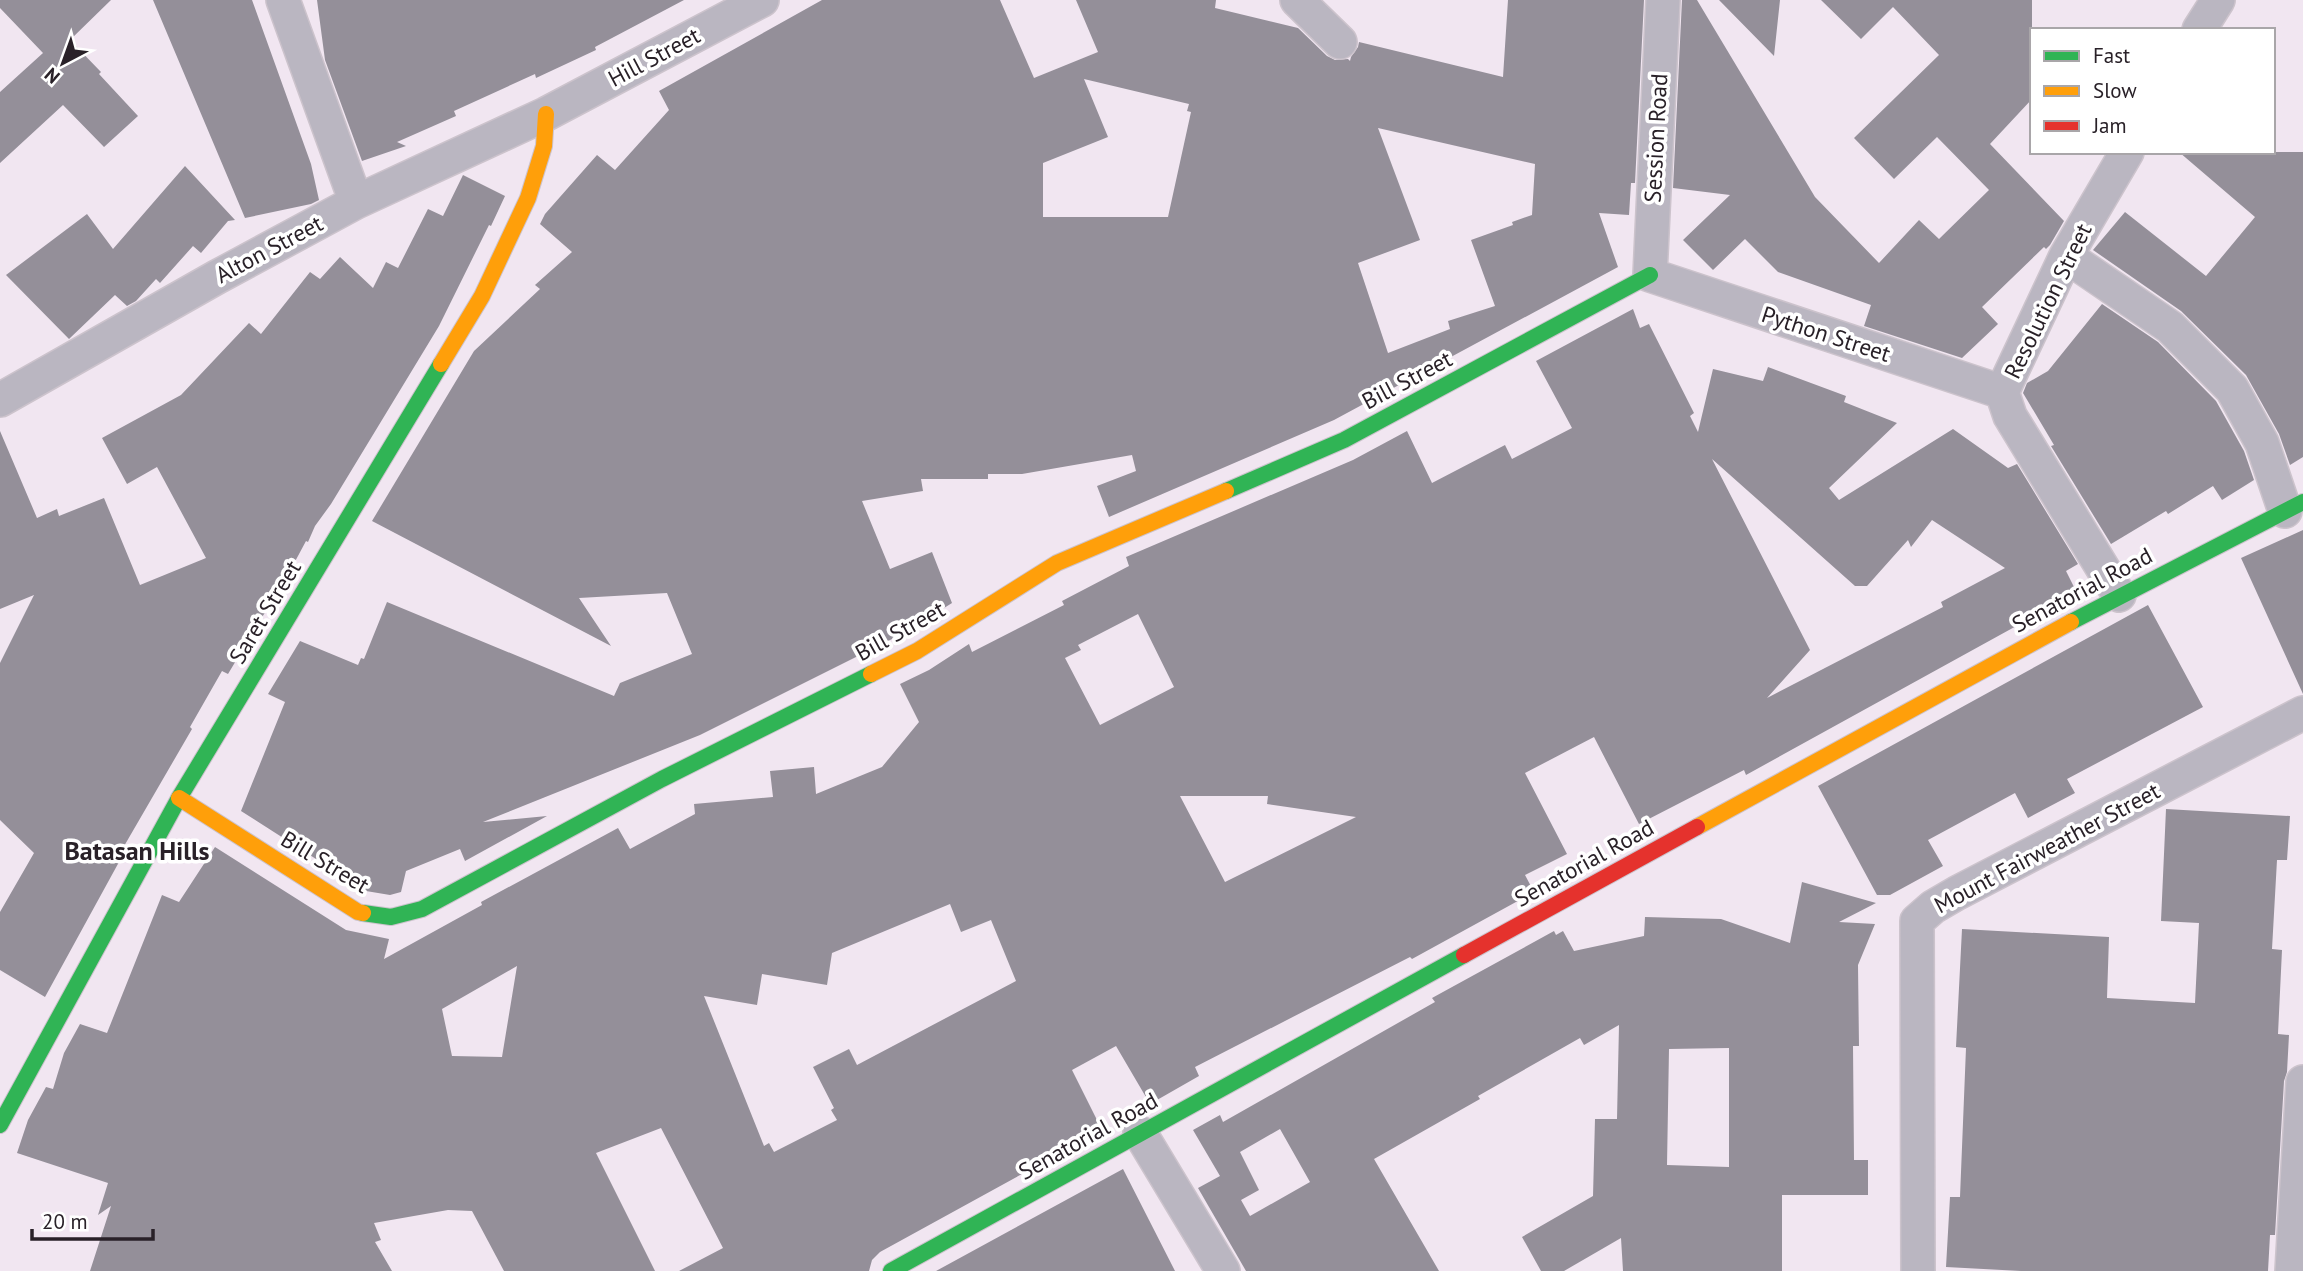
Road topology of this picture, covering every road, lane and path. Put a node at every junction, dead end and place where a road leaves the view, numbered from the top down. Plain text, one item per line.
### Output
1 (283, 0) edge
2 (762, 0) edge
3 (1297, 0) edge
4 (1663, 0) edge
5 (2218, 0) edge
6 (2200, 28) edge
7 (1339, 42) dead end
8 (546, 114) junction
9 (2126, 154) edge
10 (356, 202) junction
11 (2066, 256) junction
12 (1650, 275) junction
13 (2002, 392) junction
14 (0, 400) edge
15 (2294, 506) edge
16 (2119, 594) junction
17 (2303, 713) edge
18 (179, 799) junction
19 (2303, 1082) edge
20 (0, 1125) edge
21 (1140, 1133) junction
22 (891, 1271) edge
23 (1223, 1271) edge
24 (1918, 1271) edge
25 (2292, 1271) edge

1 - 10 street
2 - 8 street, Hill Street
3 - 7 street
4 - 12 street, Session Road
5 - 6 street
8 - 10 street, Alton Street
8 - 18 street, Saret Street
9 - 11 street, Resolution Street
10 - 14 street, Alton Street
11 - 13 street, Resolution Street
11 - 15 street
12 - 13 street, Python Street
12 - 18 street, Bill Street
13 - 16 street, Resolution Street
15 - 16 street, Senatorial Road
16 - 21 street, Senatorial Road
17 - 24 street, Mount Fairweather Street
18 - 20 street, Saret Street
19 - 25 street
21 - 22 street, Senatorial Road
21 - 23 street

